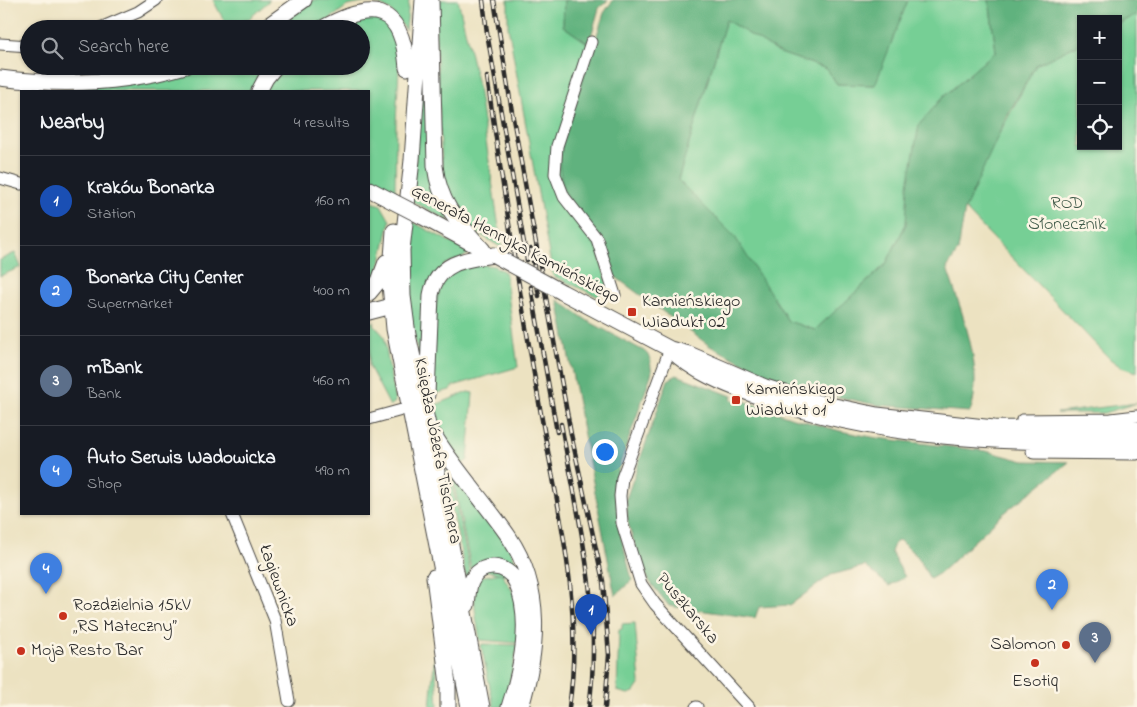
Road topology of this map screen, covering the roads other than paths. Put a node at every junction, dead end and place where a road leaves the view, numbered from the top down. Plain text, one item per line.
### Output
1 (156, 0) edge
2 (304, 0) edge
3 (412, 0) edge
4 (423, 0) edge
5 (430, 0) edge
6 (119, 20) edge
7 (276, 20) edge
8 (331, 20) edge
9 (591, 42) dead end
10 (0, 44) edge
11 (20, 45) edge
12 (407, 68) junction
13 (144, 75) edge
14 (268, 75) edge
15 (0, 80) edge
16 (41, 90) edge
17 (260, 90) edge
18 (0, 178) edge
19 (20, 184) edge
20 (370, 189) edge
21 (390, 199) edge
22 (392, 241) junction
23 (489, 252) junction
24 (402, 285) junction
25 (370, 292) edge
26 (614, 295) dead end
27 (391, 305) junction
28 (370, 312) edge
29 (370, 318) edge
30 (397, 342) junction
31 (670, 349) junction
32 (409, 408) junction
33 (877, 415) junction
34 (1137, 416) edge
35 (370, 419) edge
36 (1022, 420) joint
37 (428, 422) junction
38 (1137, 429) edge
39 (952, 435) junction
40 (1137, 441) edge
41 (1137, 452) edge
42 (232, 515) edge
43 (436, 540) junction
44 (466, 629) junction
45 (288, 701) dead end
46 (478, 706) edge
47 (448, 707) edge
48 (509, 707) edge
49 (521, 707) edge
50 (749, 707) edge

1 - 6 street
2 - 7 main road
3 - 12 main road
4 - 21 main road
5 - 23 main road
8 - 12 main road
9 - 26 street
10 - 11 street
12 - 21 main road
13 - 15 main road
14 - 17 main road
15 - 16 main road
18 - 19 street
20 - 21 main road, Generała Henryka Kamieńskiego
21 - 22 main road, Księdza Józefa Tischnera
21 - 23 main road, Generała Henryka Kamieńskiego, bridge
21 - 24 main road, Księdza Józefa Tischnera
22 - 25 main road
22 - 27 main road, Księdza Józefa Tischnera
23 - 31 main road, Generała Henryka Kamieńskiego, bridge
23 - 37 main road
24 - 27 main road
24 - 37 main road, Księdza Józefa Tischnera
27 - 28 main road
27 - 30 main road, Księdza Józefa Tischnera
29 - 30 main road
30 - 32 main road, Księdza Józefa Tischnera
31 - 33 main road, Generała Henryka Kamieńskiego
31 - 39 main road, Generała Henryka Kamieńskiego
31 - 50 street, Puszkarska
32 - 35 street
32 - 43 main road, Księdza Józefa Tischnera
33 - 36 main road
33 - 38 main road, Generała Henryka Kamieńskiego
34 - 36 street
37 - 44 main road, Księdza Józefa Tischnera
37 - 49 main road, Księdza Józefa Tischnera
39 - 40 main road, Generała Henryka Kamieńskiego
39 - 41 main road
42 - 45 street, Łagiewnicka
43 - 46 main road, Księdza Józefa Tischnera
43 - 47 main road
44 - 46 main road, Księdza Józefa Tischnera
44 - 48 main road

